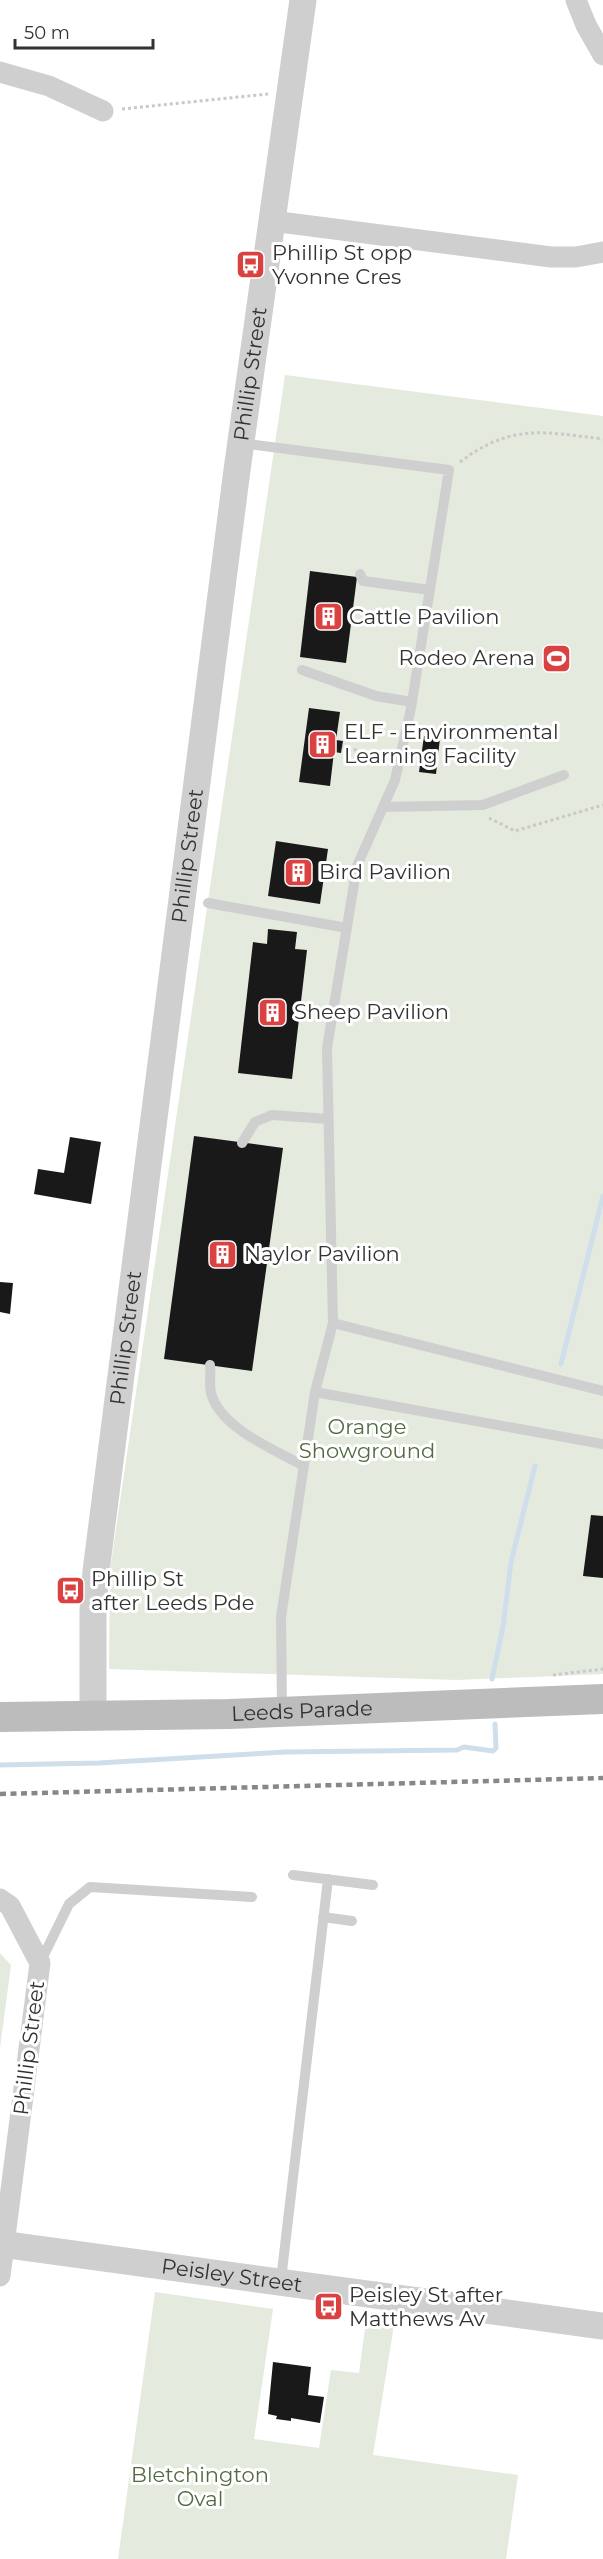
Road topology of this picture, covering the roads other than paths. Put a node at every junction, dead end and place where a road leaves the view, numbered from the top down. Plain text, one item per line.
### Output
1 (303, 0) edge
2 (576, 0) edge
3 (603, 55) edge
4 (0, 72) edge
5 (103, 111) road end
6 (272, 221) junction
7 (603, 252) edge
8 (241, 442) junction
9 (360, 574) dead end
10 (430, 590) junction
11 (302, 670) dead end
12 (412, 702) junction
13 (564, 776) dead end
14 (383, 807) junction
15 (208, 903) dead end
16 (347, 928) junction
17 (328, 1119) junction
18 (242, 1143) dead end
19 (333, 1323) junction
20 (210, 1365) dead end
21 (603, 1391) edge
22 (315, 1392) junction
23 (603, 1444) edge
24 (304, 1466) junction
25 (603, 1699) edge
26 (282, 1712) junction
27 (93, 1714) junction
28 (0, 1717) edge
29 (293, 1875) dead end
30 (328, 1879) junction
31 (373, 1885) dead end
32 (252, 1897) dead end
33 (0, 1899) edge
34 (323, 1917) junction
35 (352, 1921) dead end
36 (40, 1963) junction
37 (2, 2244) edge
38 (0, 2276) edge
39 (281, 2280) junction
40 (603, 2326) edge

1 - 6 street, Phillip Street
2 - 3 street
4 - 5 street
6 - 7 street
6 - 8 street, Phillip Street
8 - 10 lane
8 - 27 street, Phillip Street
9 - 10 lane
10 - 12 lane
11 - 12 lane
12 - 14 lane
13 - 14 lane
14 - 16 lane
15 - 16 lane
16 - 17 lane
17 - 18 lane
17 - 19 lane
19 - 21 lane
19 - 22 lane
20 - 24 lane
22 - 23 lane
22 - 24 lane
24 - 26 lane
25 - 26 main road, Leeds Parade
26 - 27 main road, Leeds Parade
27 - 28 main road, Leeds Parade
29 - 30 lane
30 - 31 lane
30 - 34 lane
32 - 36 lane
33 - 36 street
34 - 35 lane
34 - 39 lane
36 - 37 street, Phillip Street
37 - 38 street, Phillip Street
37 - 39 street, Peisley Street
39 - 40 street, Peisley Street

